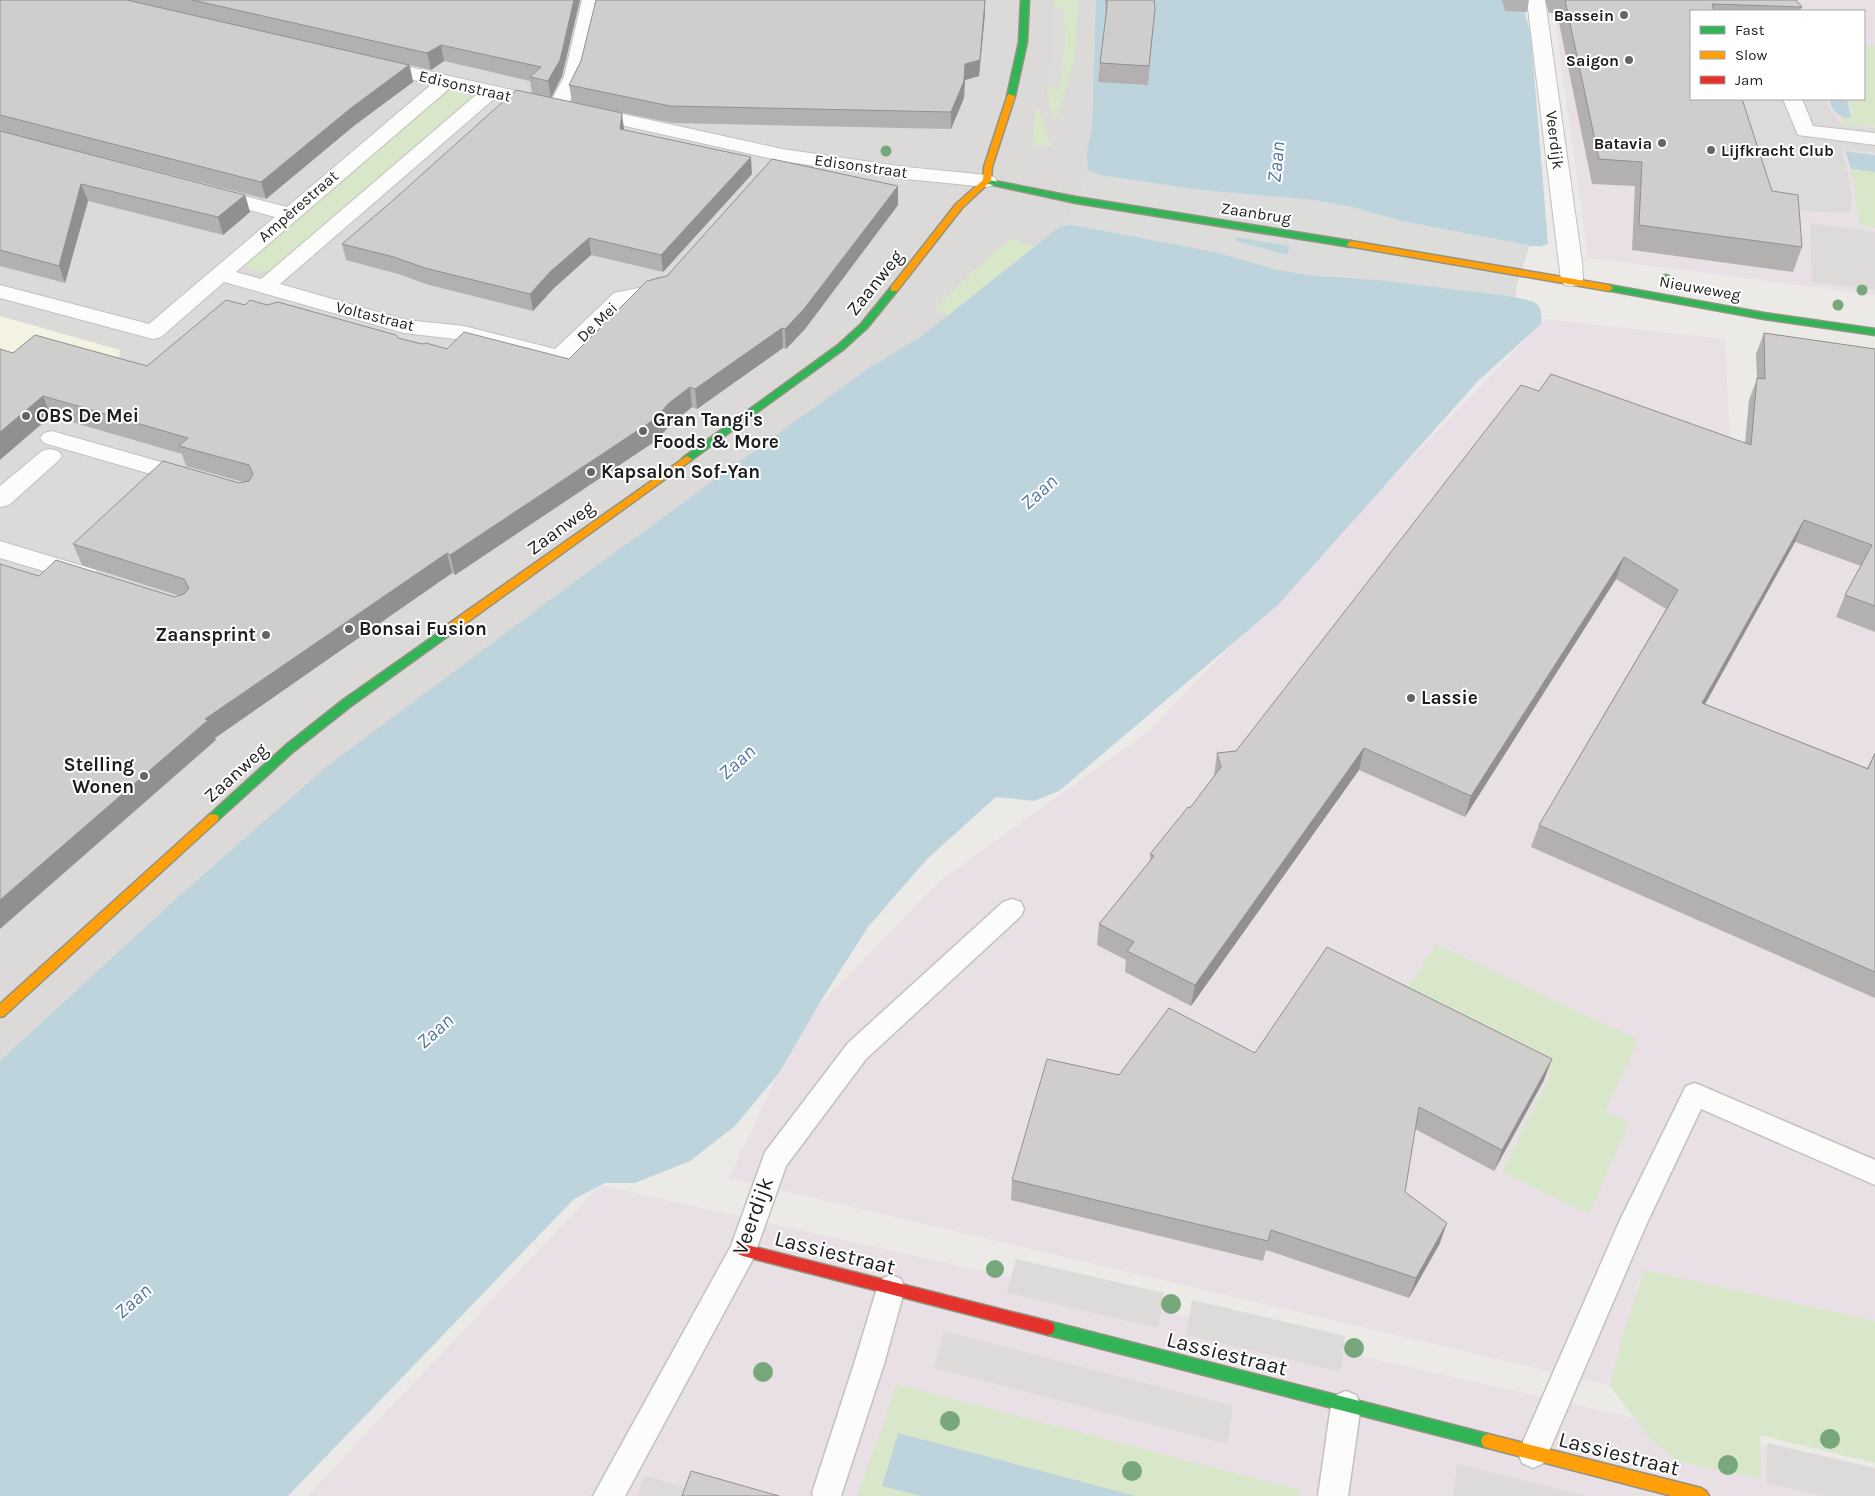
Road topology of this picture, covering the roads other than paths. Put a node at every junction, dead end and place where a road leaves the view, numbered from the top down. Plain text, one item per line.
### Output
1 (591, 0) edge
2 (1025, 0) edge
3 (1536, 0) edge
4 (360, 62) edge
5 (445, 82) junction
6 (490, 92) junction
7 (1793, 100) edge
8 (558, 106) junction
9 (1875, 139) edge
10 (987, 181) junction
11 (192, 189) edge
12 (288, 214) junction
13 (680, 268) edge
14 (1571, 271) junction
15 (1521, 272) joint
16 (220, 274) junction
17 (265, 286) junction
18 (0, 291) edge
19 (1875, 332) edge
20 (560, 357) joint
21 (209, 483) edge
22 (0, 499) edge
23 (0, 549) edge
24 (109, 583) edge
25 (1012, 909) dead end
26 (0, 1012) edge
27 (1875, 1173) edge
28 (743, 1250) junction
29 (890, 1288) junction
30 (1346, 1405) junction
31 (1533, 1453) junction
32 (827, 1493) dead end
33 (608, 1496) edge
34 (1333, 1496) edge
35 (1701, 1496) edge

1 - 8 street
2 - 10 street
3 - 14 street, Veerdijk
4 - 5 street, Edisonstraat
5 - 6 street, Edisonstraat
5 - 12 street, Ampèrestraat
6 - 8 street, Edisonstraat
6 - 17 street
7 - 9 street
8 - 10 street, Edisonstraat
10 - 15 street, Zaanbrug
10 - 26 street, Zaanweg
11 - 12 street
12 - 16 street, Ampèrestraat
13 - 20 street, De Mei
14 - 15 street, Nieuweweg
14 - 19 street, Nieuweweg
16 - 17 street, Voltastraat
16 - 18 street, Ampèrestraat
17 - 20 street, Voltastraat
21 - 22 street
23 - 24 street
25 - 28 lane, Veerdijk
27 - 31 lane
28 - 29 street, Lassiestraat
28 - 33 lane, Veerdijk
29 - 30 street, Lassiestraat
29 - 32 lane
30 - 31 street, Lassiestraat
30 - 34 lane
31 - 35 street, Lassiestraat

